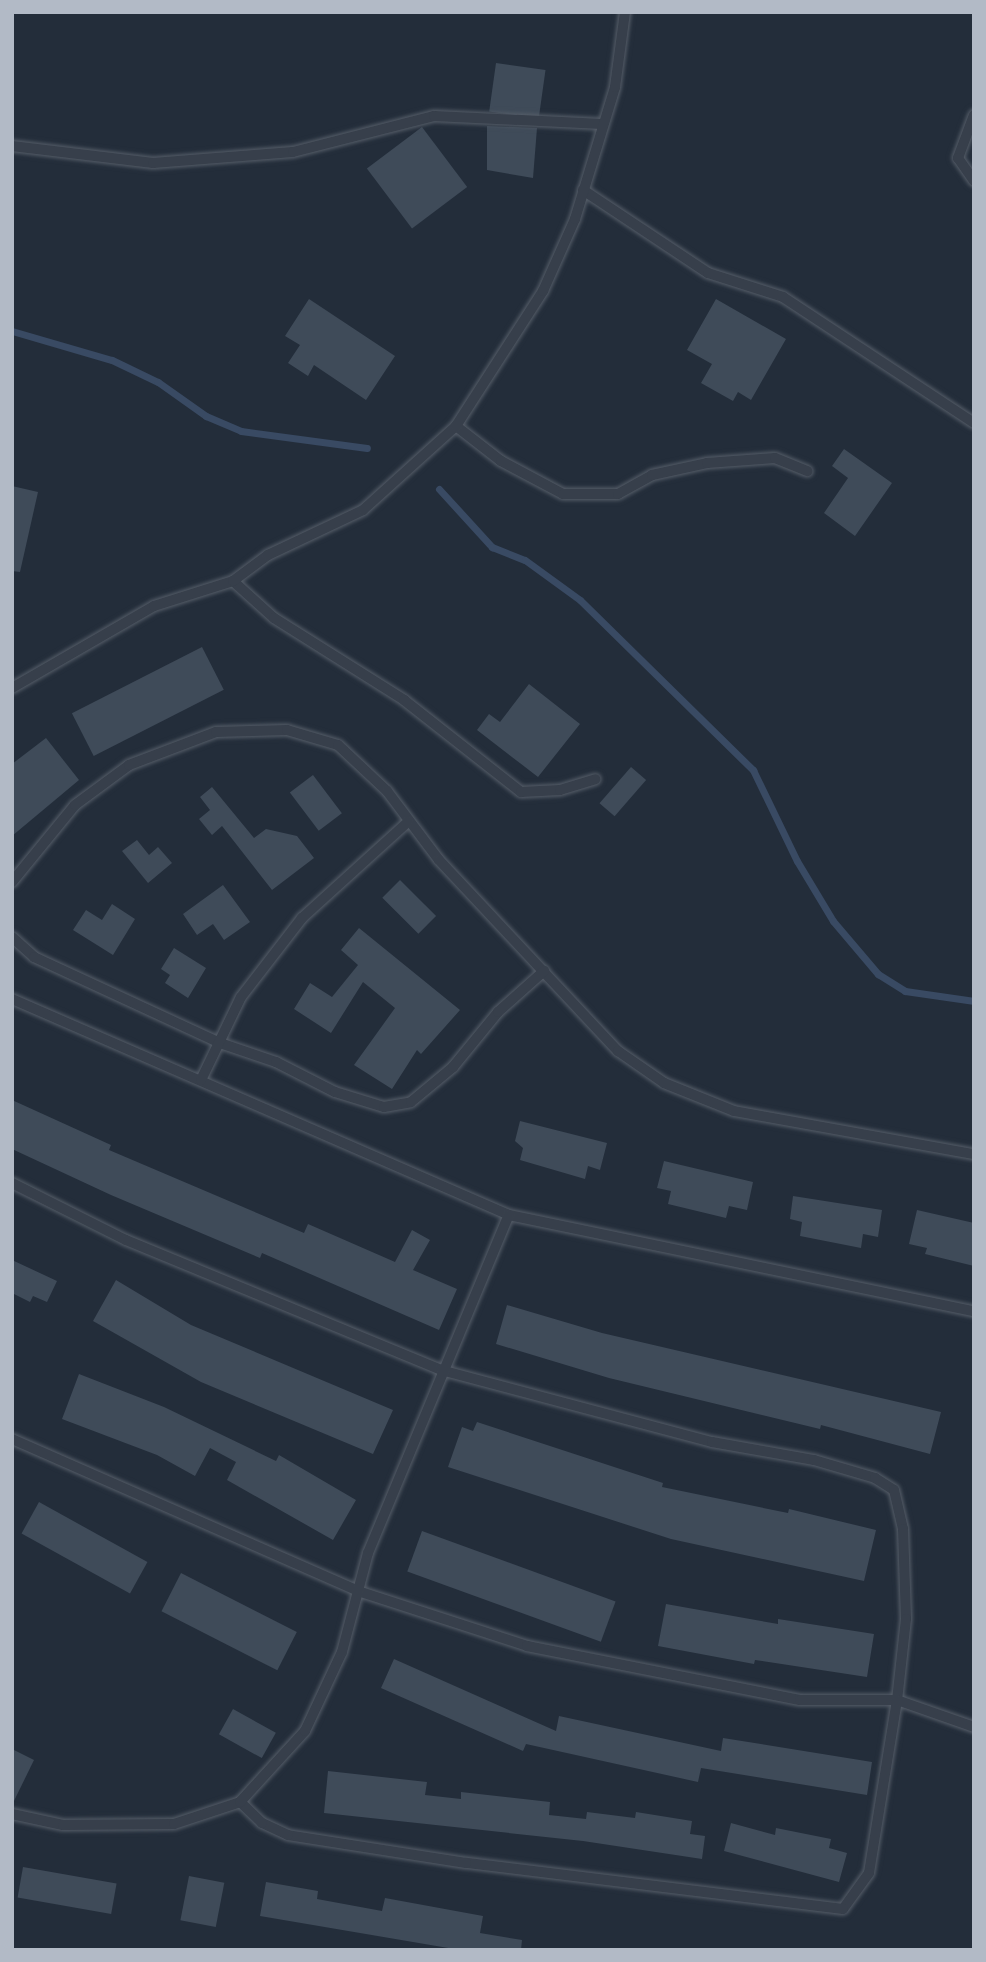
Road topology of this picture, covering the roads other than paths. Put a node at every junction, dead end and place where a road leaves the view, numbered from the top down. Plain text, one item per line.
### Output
1 (625, 12) edge
2 (974, 115) edge
3 (602, 124) junction
4 (12, 146) edge
5 (974, 181) edge
6 (583, 190) junction
7 (974, 423) edge
8 (456, 426) junction
9 (808, 471) dead end
10 (233, 581) junction
11 (12, 688) edge
12 (595, 779) dead end
13 (410, 821) junction
14 (12, 882) edge
15 (12, 937) edge
16 (544, 971) junction
17 (12, 999) edge
18 (220, 1043) junction
19 (201, 1080) junction
20 (974, 1154) edge
21 (12, 1183) edge
22 (509, 1215) junction
23 (974, 1311) edge
24 (441, 1370) junction
25 (12, 1439) edge
26 (358, 1591) junction
27 (897, 1700) junction
28 (974, 1727) edge
29 (240, 1802) junction
30 (12, 1814) edge

1 - 3 lane
2 - 5 lane
3 - 4 lane
3 - 6 lane
6 - 7 lane
6 - 8 lane
8 - 9 lane
8 - 10 lane
10 - 11 lane
10 - 12 lane
13 - 14 lane
13 - 16 lane
13 - 18 lane
15 - 18 lane
16 - 18 lane
16 - 20 lane
17 - 19 lane
18 - 19 lane
19 - 22 lane
21 - 24 lane
22 - 23 lane
22 - 24 lane
24 - 26 lane
24 - 27 lane
25 - 26 lane
26 - 27 lane
26 - 29 lane
27 - 28 lane
27 - 29 lane
29 - 30 lane

